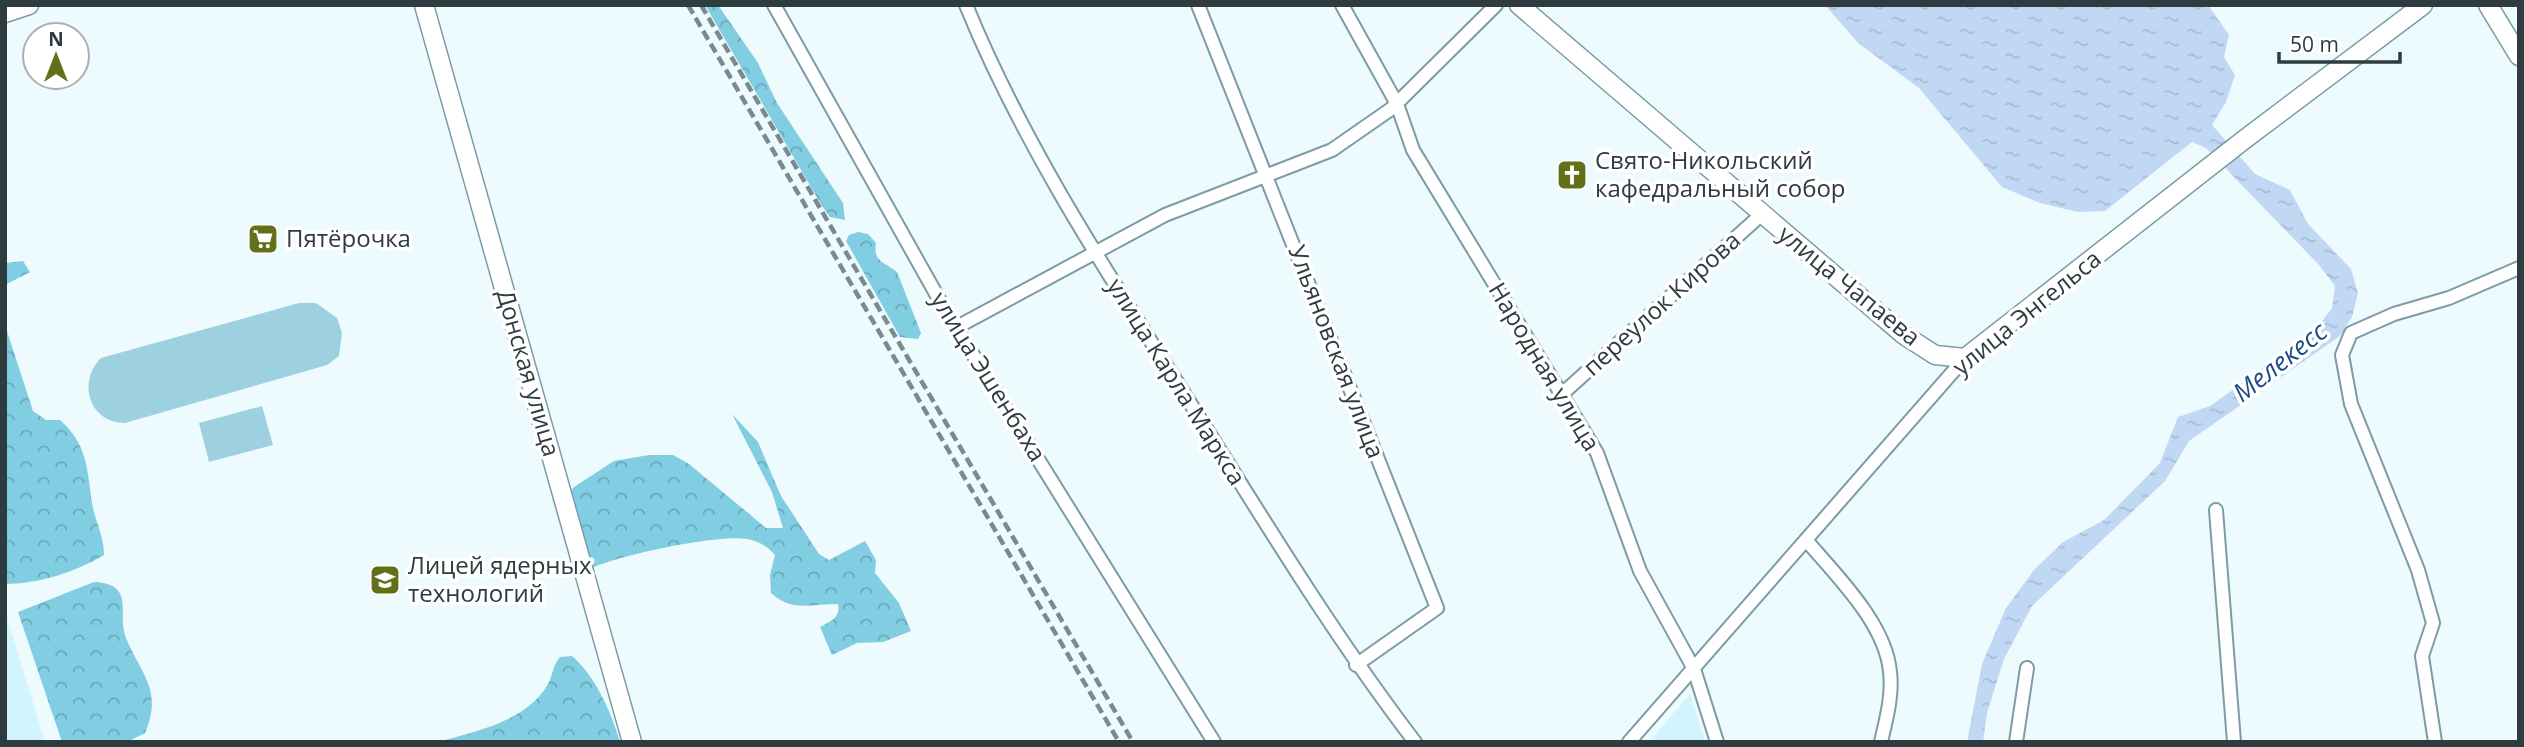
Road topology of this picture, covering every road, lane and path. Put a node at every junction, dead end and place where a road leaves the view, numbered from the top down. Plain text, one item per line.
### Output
1 (29, 5) edge
2 (424, 5) edge
3 (774, 5) edge
4 (966, 5) edge
5 (1198, 5) edge
6 (1342, 5) edge
7 (1496, 5) edge
8 (1519, 5) edge
9 (2423, 5) edge
10 (2488, 5) edge
11 (5, 13) edge
12 (2519, 56) edge
13 (1396, 104) junction
14 (1267, 177) junction
15 (1762, 214) junction
16 (1095, 253) junction
17 (2519, 268) edge
18 (957, 327) junction
19 (1965, 358) junction
20 (1562, 394) junction
21 (2216, 510) dead end
22 (1806, 540) junction
23 (1356, 665) junction
24 (2027, 668) dead end
25 (1694, 669) junction
26 (1719, 741) edge
27 (632, 742) edge
28 (1214, 742) edge
29 (1415, 742) edge
30 (1629, 742) edge
31 (1881, 742) edge
32 (2016, 742) edge
33 (2234, 742) edge
34 (2435, 742) edge

1 - 11 street
2 - 27 street, Донская улица
3 - 18 street, улица Эшенбаха
4 - 16 street, улица Карла Маркса
5 - 14 street, Ульяновская улица
6 - 13 street, Народная улица
7 - 13 street
8 - 15 street, улица Чапаева
9 - 19 street, улица Энгельса
10 - 12 street
13 - 14 street
13 - 20 street, Народная улица
14 - 16 street
14 - 23 street, Ульяновская улица
15 - 19 street, улица Чапаева
15 - 20 street, переулок Кирова
16 - 18 street
16 - 23 street, улица Карла Маркса
17 - 34 street
18 - 28 street, улица Эшенбаха
19 - 22 street, улица Энгельса
20 - 25 street, Народная улица
21 - 33 street
22 - 25 street, улица Энгельса
22 - 31 street
23 - 29 street, улица Карла Маркса
24 - 32 street
25 - 26 street, Народная улица
25 - 30 street, улица Энгельса

